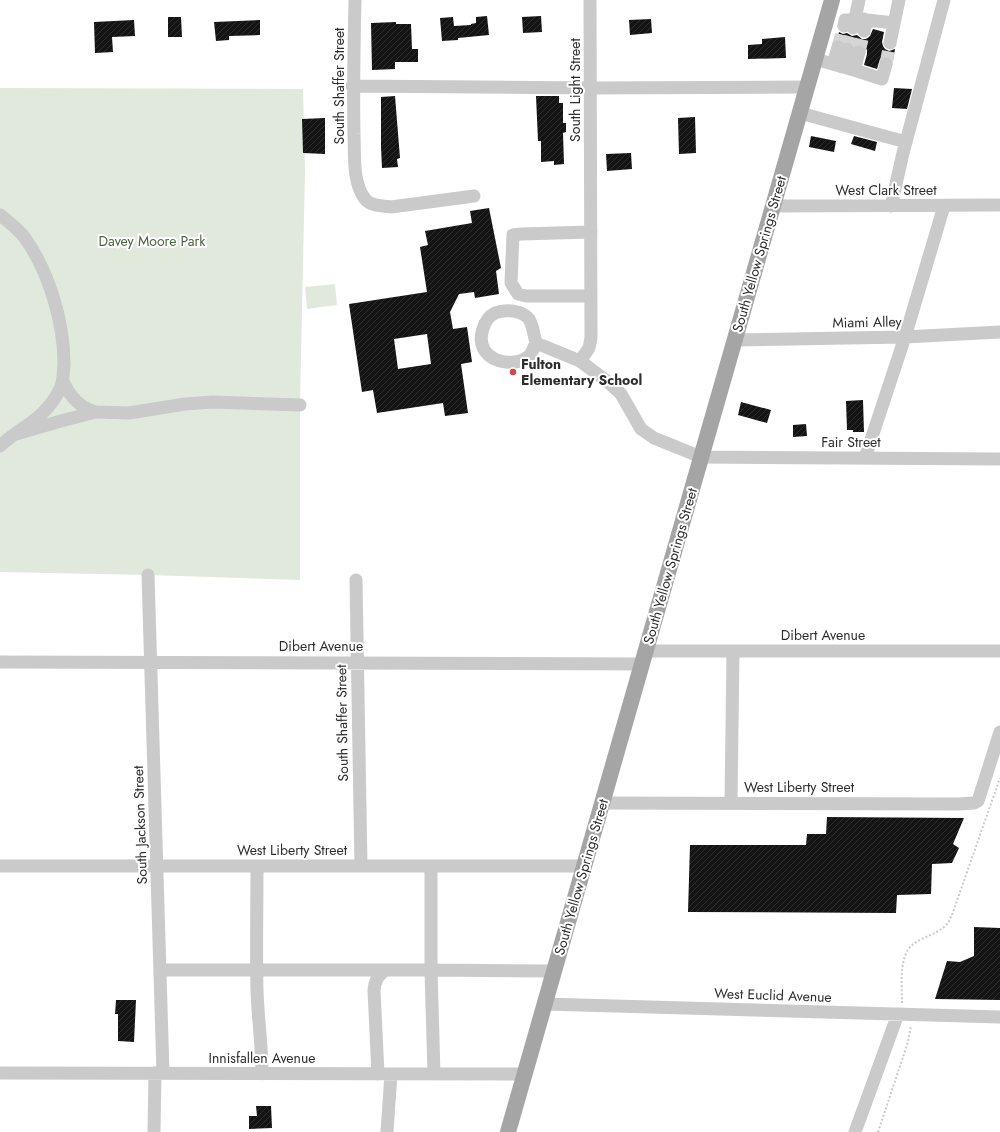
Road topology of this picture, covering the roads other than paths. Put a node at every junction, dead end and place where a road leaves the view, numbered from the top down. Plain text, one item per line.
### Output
1 (355, 0) edge
2 (590, 0) edge
3 (832, 0) edge
4 (859, 0) edge
5 (899, 0) edge
6 (944, 0) edge
7 (894, 23) junction
8 (890, 43) tunnel mouth
9 (815, 59) junction
10 (886, 64) tunnel mouth
11 (843, 67) junction
12 (352, 86) junction
13 (807, 87) junction
14 (591, 88) junction
15 (800, 113) junction
16 (906, 142) junction
17 (474, 196) dead end
18 (1000, 205) edge
19 (772, 206) junction
20 (891, 206) junction
21 (944, 206) junction
22 (0, 215) edge
23 (591, 232) junction
24 (591, 296) junction
25 (1000, 332) edge
26 (906, 337) junction
27 (734, 340) junction
28 (536, 342) junction
29 (580, 361) junction
30 (63, 381) junction
31 (300, 405) dead end
32 (96, 412) junction
33 (16, 434) junction
34 (0, 446) edge
35 (701, 457) junction
36 (865, 458) junction
37 (1000, 458) edge
38 (148, 575) dead end
39 (356, 580) dead end
40 (733, 651) junction
41 (1000, 651) edge
42 (644, 657) junction
43 (0, 662) edge
44 (151, 662) junction
45 (357, 663) junction
46 (1000, 732) edge
47 (602, 803) junction
48 (731, 803) junction
49 (0, 866) edge
50 (157, 866) junction
51 (257, 866) junction
52 (361, 866) junction
53 (431, 866) junction
54 (584, 866) junction
55 (160, 970) junction
56 (256, 970) junction
57 (385, 970) junction
58 (431, 970) junction
59 (554, 971) junction
60 (545, 1004) junction
61 (900, 1009) junction
62 (1000, 1017) edge
63 (0, 1073) edge
64 (159, 1073) junction
65 (262, 1074) junction
66 (378, 1074) junction
67 (391, 1074) junction
68 (434, 1074) junction
69 (525, 1074) junction
70 (154, 1132) edge
71 (387, 1132) edge
72 (508, 1132) edge
73 (855, 1132) edge

1 - 12 street, South Shaffer Street
2 - 14 street, South Light Street
3 - 9 main road, South Yellow Springs Street
4 - 7 street
5 - 7 street
6 - 16 street
7 - 8 street
9 - 11 street
9 - 13 main road, South Yellow Springs Street
10 - 11 street
11 - 11 street
12 - 14 street
12 - 17 street, South Shaffer Street
13 - 14 street
13 - 15 main road, South Yellow Springs Street
14 - 23 street, South Light Street
15 - 16 street
15 - 19 main road, South Yellow Springs Street
16 - 20 street
18 - 21 street, West Clark Street
19 - 20 street, West Clark Street
19 - 27 main road, South Yellow Springs Street
20 - 21 street, West Clark Street
21 - 26 street
22 - 30 street
23 - 24 street, South Light Street
23 - 24 street
24 - 29 street, South Light Street
25 - 26 street, Miami Alley
26 - 27 street, Miami Alley
26 - 36 street
27 - 35 main road, South Yellow Springs Street
28 - 28 street
28 - 29 street
29 - 35 street
30 - 32 street
30 - 33 street
31 - 32 street
32 - 33 street
33 - 34 street
35 - 36 street, Fair Street
35 - 42 main road, South Yellow Springs Street
36 - 37 street, Fair Street
38 - 44 street, South Jackson Street
39 - 45 street, South Shaffer Street
40 - 41 street, Dibert Avenue
40 - 42 street, Dibert Avenue
40 - 48 street
42 - 45 street, Dibert Avenue
42 - 47 main road, South Yellow Springs Street
43 - 44 street, Dibert Avenue
44 - 45 street, Dibert Avenue
44 - 50 street, South Jackson Street
45 - 52 street, South Shaffer Street
46 - 48 street, West Liberty Street
47 - 48 street, West Liberty Street
47 - 54 main road, South Yellow Springs Street
49 - 50 street, West Liberty Street
50 - 51 street, West Liberty Street
50 - 55 street, South Jackson Street
51 - 52 street, West Liberty Street
51 - 56 street
52 - 53 street, West Liberty Street
53 - 54 street, West Liberty Street
53 - 58 street
54 - 59 main road, South Yellow Springs Street
55 - 56 street
55 - 64 street, South Jackson Street
56 - 57 street
56 - 65 street
57 - 58 street
57 - 66 street
58 - 59 street
58 - 68 street
59 - 60 main road, South Yellow Springs Street
60 - 61 street, West Euclid Avenue
60 - 69 main road, South Yellow Springs Street
61 - 62 street, West Euclid Avenue
61 - 73 street
63 - 64 street, Innisfallen Avenue
64 - 65 street, Innisfallen Avenue
64 - 70 street, South Jackson Street
65 - 66 street, Innisfallen Avenue
66 - 67 street, Innisfallen Avenue
67 - 68 street, Innisfallen Avenue
67 - 71 street
68 - 69 street, Innisfallen Avenue
69 - 72 main road, South Yellow Springs Street

